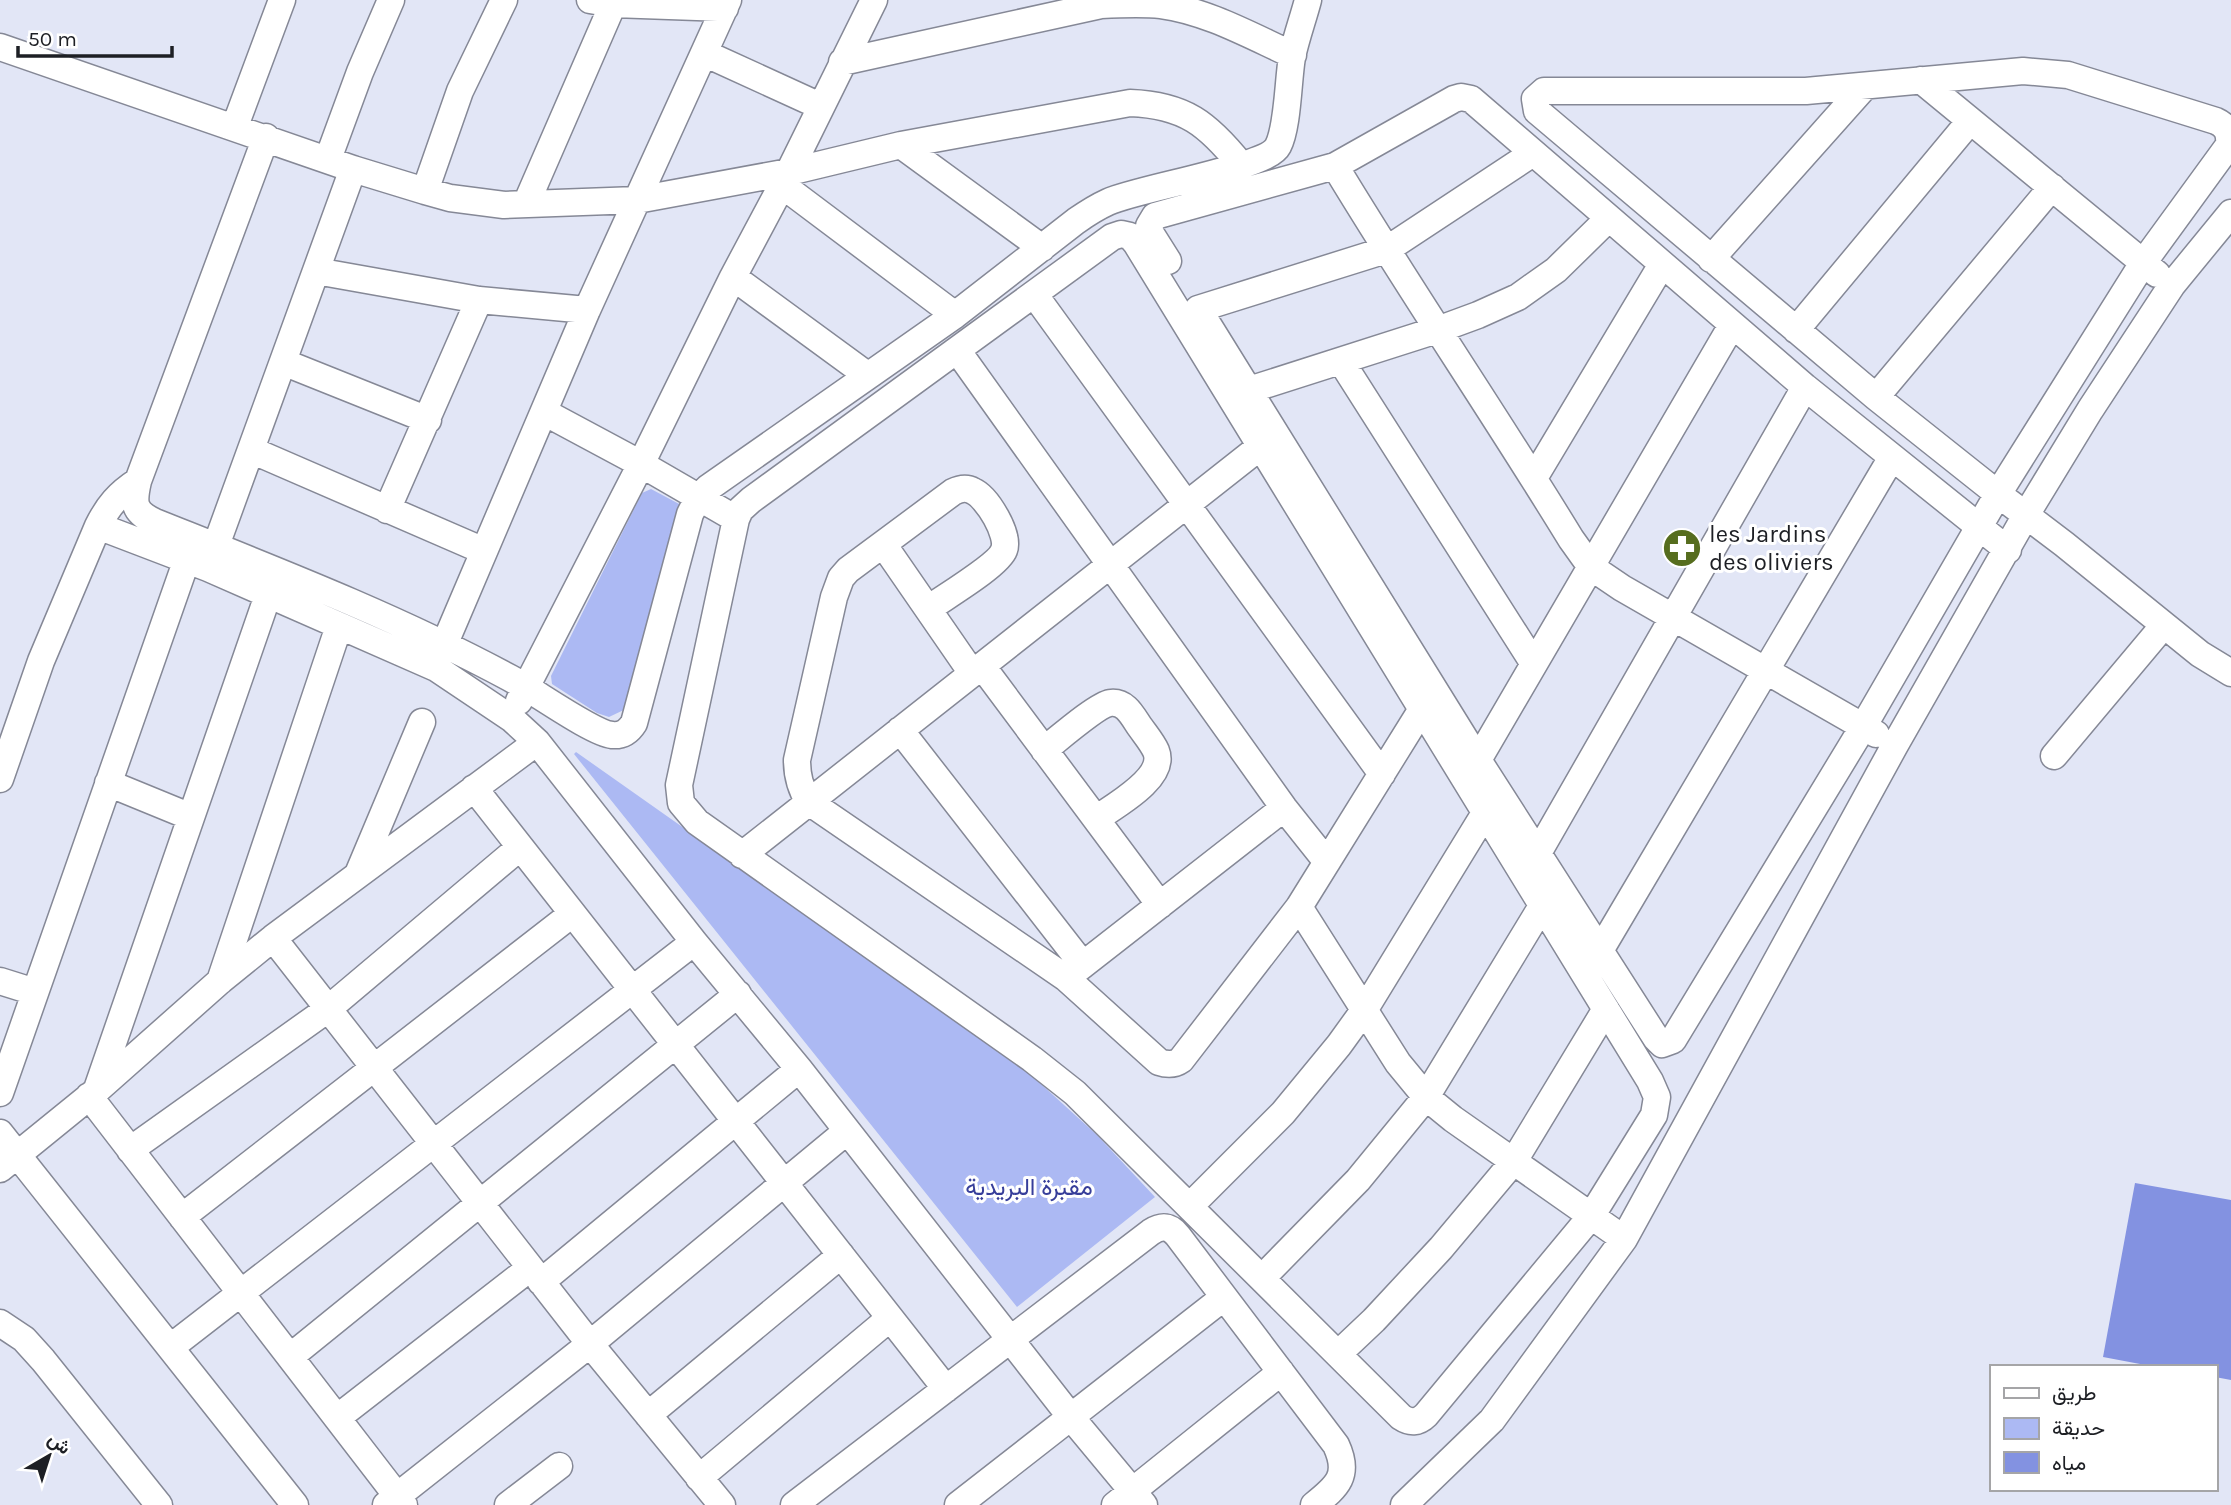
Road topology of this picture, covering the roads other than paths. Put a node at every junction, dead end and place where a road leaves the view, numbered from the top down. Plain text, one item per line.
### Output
1 (282, 0) edge
2 (391, 0) edge
3 (504, 0) edge
4 (874, 0) edge
5 (1308, 0) edge
6 (601, 2) edge
7 (727, 4) edge
8 (0, 47) edge
9 (704, 53) junction
10 (1293, 55) junction
11 (842, 62) junction
12 (1921, 80) junction
13 (1865, 86) junction
14 (820, 106) junction
15 (1970, 121) junction
16 (235, 126) junction
17 (266, 137) junction
18 (901, 145) junction
19 (1532, 153) junction
20 (328, 159) junction
21 (1241, 165) junction
22 (1335, 166) junction
23 (353, 169) junction
24 (786, 179) junction
25 (2052, 187) junction
26 (425, 191) junction
27 (637, 200) junction
28 (526, 204) junction
29 (2231, 213) edge
30 (1608, 219) junction
31 (1042, 248) junction
32 (1386, 250) junction
33 (1711, 259) junction
34 (2143, 263) junction
35 (1661, 265) junction
36 (316, 271) junction
37 (733, 277) junction
38 (2172, 285) junction
39 (1034, 293) junction
40 (480, 300) junction
41 (1198, 309) junction
42 (587, 310) junction
43 (956, 315) junction
44 (1732, 325) junction
45 (1440, 330) junction
46 (1796, 330) junction
47 (957, 350) junction
48 (1341, 360) junction
49 (283, 362) junction
50 (867, 375) junction
51 (1805, 387) junction
52 (1249, 390) junction
53 (1876, 397) junction
54 (544, 412) junction
55 (428, 420) junction
56 (1261, 446) junction
57 (251, 450) junction
58 (1892, 457) junction
59 (641, 464) junction
60 (1534, 478) junction
61 (138, 481) junction
62 (1998, 494) junction
63 (698, 498) junction
64 (1187, 504) junction
65 (387, 510) junction
66 (2026, 515) junction
67 (736, 519) junction
68 (98, 526) junction
69 (1979, 528) junction
70 (883, 544) junction
71 (2008, 550) junction
72 (485, 551) junction
73 (204, 558) junction
74 (1110, 565) junction
75 (1591, 567) junction
76 (268, 595) junction
77 (928, 609) junction
78 (1674, 617) junction
79 (2164, 625) junction
80 (340, 626) junction
81 (445, 643) junction
82 (1534, 664) junction
83 (977, 670) junction
84 (1766, 670) junction
85 (2231, 673) edge
86 (526, 687) junction
87 (1422, 709) junction
88 (512, 719) junction
89 (422, 722) dead end
90 (1863, 727) junction
91 (900, 730) junction
92 (537, 742) junction
93 (1895, 745) junction
94 (1044, 750) junction
95 (2054, 756) dead end
96 (1478, 760) junction
97 (1382, 774) junction
98 (0, 779) edge
99 (108, 783) junction
100 (474, 788) junction
101 (810, 802) junction
102 (1284, 808) junction
103 (1485, 813) junction
104 (191, 817) junction
105 (1096, 819) junction
106 (519, 848) junction
107 (1538, 853) junction
108 (742, 855) junction
109 (1327, 862) junction
110 (357, 875) junction
111 (1160, 905) junction
112 (1542, 906) junction
113 (1299, 907) junction
114 (572, 914) junction
115 (273, 938) junction
116 (694, 942) junction
117 (1601, 949) junction
118 (1075, 971) junction
119 (0, 981) edge
120 (220, 981) junction
121 (632, 991) junction
122 (35, 992) junction
123 (738, 994) junction
124 (328, 1009) junction
125 (1606, 1009) junction
126 (1365, 1010) junction
127 (675, 1045) junction
128 (373, 1067) junction
129 (799, 1069) junction
130 (0, 1093) edge
131 (92, 1093) junction
132 (1426, 1097) junction
133 (735, 1121) junction
134 (847, 1131) junction
135 (0, 1133) edge
136 (434, 1144) junction
137 (130, 1150) junction
138 (1514, 1161) junction
139 (9, 1162) edge
140 (785, 1184) junction
141 (479, 1203) junction
142 (1190, 1206) junction
143 (1592, 1215) junction
144 (182, 1217) junction
145 (1624, 1239) junction
146 (841, 1255) junction
147 (536, 1275) junction
148 (1262, 1278) junction
149 (241, 1294) junction
150 (1223, 1298) junction
151 (890, 1318) junction
152 (0, 1323) edge
153 (1011, 1339) junction
154 (590, 1344) junction
155 (171, 1347) junction
156 (1338, 1354) junction
157 (290, 1357) junction
158 (1281, 1373) junction
159 (946, 1389) junction
160 (648, 1415) junction
161 (1070, 1416) junction
162 (337, 1419) junction
163 (559, 1466) dead end
164 (699, 1478) junction
165 (1131, 1500) edge
166 (396, 1502) edge
167 (159, 1505) edge
168 (295, 1505) edge
169 (508, 1505) edge
170 (722, 1505) edge
171 (794, 1505) edge
172 (957, 1505) edge
173 (1314, 1505) edge
174 (1404, 1505) edge

1 - 16 street
2 - 20 street
3 - 26 street
4 - 11 street
5 - 10 street
6 - 7 street
6 - 28 street
7 - 9 street
8 - 16 street
9 - 14 street
9 - 27 street
10 - 11 street
10 - 21 street
11 - 14 street
12 - 13 street
12 - 15 street
12 - 34 street
13 - 33 street
13 - 33 street
14 - 24 street
15 - 25 street
15 - 46 street
16 - 17 street
17 - 20 street
17 - 61 street
18 - 21 street
18 - 24 street
18 - 31 street
19 - 22 street
19 - 30 street
19 - 32 street
20 - 23 street
21 - 31 street
22 - 32 street
22 - 41 street
23 - 26 street
23 - 36 street
24 - 27 street
24 - 37 street
24 - 43 street
25 - 34 street
25 - 53 street
26 - 28 street
27 - 28 street
27 - 42 street
29 - 38 street
30 - 35 street
30 - 45 street
31 - 43 street
32 - 41 street
32 - 45 street
33 - 46 street
34 - 38 street
34 - 62 street
35 - 44 street
35 - 60 street
36 - 40 street
36 - 49 street
37 - 50 street
37 - 59 street
38 - 66 street
39 - 47 street
39 - 56 street
39 - 64 street
40 - 42 street
40 - 55 street
41 - 52 street
42 - 54 street
43 - 50 street
44 - 51 street
44 - 75 street
45 - 48 street
45 - 60 street
46 - 53 street
47 - 67 street
47 - 74 street
48 - 52 street
48 - 82 street
49 - 55 street
49 - 57 street
50 - 63 street
51 - 58 street
51 - 78 street
52 - 96 street
53 - 62 street
54 - 59 street
54 - 72 street
55 - 65 street
56 - 64 street
56 - 87 street
57 - 65 street
57 - 73 street
58 - 69 street
58 - 84 street
59 - 63 street
59 - 86 street
60 - 75 street
61 - 68 street
61 - 73 street
62 - 66 street
62 - 69 street
63 - 67 street
63 - 86 street
64 - 74 street
64 - 97 street
65 - 72 street
66 - 71 street
66 - 79 street
67 - 108 street
68 - 73 street
68 - 98 street
69 - 71 street
69 - 90 street
70 - 77 street
70 - 77 street
70 - 101 street
71 - 93 street
72 - 81 street
73 - 76 street
73 - 81 street
73 - 99 street
74 - 83 street
74 - 102 street
75 - 78 street
75 - 82 street
76 - 80 street
76 - 104 street
77 - 83 street
78 - 84 street
78 - 107 street
79 - 85 street
79 - 95 street
80 - 88 street
80 - 120 street
81 - 86 street
82 - 96 street
83 - 91 street
83 - 94 street
84 - 90 street
84 - 117 street
86 - 88 street
87 - 97 street
87 - 103 street
88 - 92 street
89 - 110 street
90 - 93 street
90 - 117 street
91 - 101 street
91 - 118 street
92 - 100 street
92 - 116 street
93 - 145 street
94 - 105 street
94 - 105 street
96 - 107 street
97 - 109 street
99 - 104 street
99 - 122 street
100 - 106 street
100 - 110 street
101 - 108 street
101 - 118 street
102 - 109 street
102 - 111 street
103 - 112 street
103 - 126 street
104 - 131 street
105 - 111 street
106 - 114 street
106 - 124 street
107 - 117 street
108 - 142 street
109 - 113 street
110 - 115 street
111 - 118 street
112 - 125 street
112 - 132 street
113 - 118 street
113 - 126 street
114 - 121 street
114 - 128 street
115 - 120 street
115 - 124 street
116 - 121 street
116 - 123 street
119 - 122 street
120 - 131 street
121 - 127 street
121 - 136 street
122 - 130 street
123 - 127 street
123 - 129 street
124 - 128 street
124 - 137 street
125 - 138 street
125 - 143 street
126 - 132 street
126 - 142 street
127 - 133 street
127 - 141 street
128 - 136 street
128 - 144 street
129 - 133 street
129 - 134 street
131 - 137 street
131 - 139 street
132 - 138 street
132 - 148 street
133 - 140 street
133 - 147 street
134 - 140 street
134 - 153 street
135 - 139 street
136 - 141 street
136 - 149 street
137 - 144 street
138 - 143 street
138 - 156 street
139 - 155 street
140 - 146 street
140 - 154 street
141 - 147 street
141 - 157 street
142 - 148 street
143 - 145 street
143 - 156 street
144 - 149 street
145 - 174 street
146 - 151 street
146 - 160 street
147 - 154 street
147 - 162 street
148 - 156 street
149 - 155 street
149 - 157 street
150 - 153 street
150 - 158 street
150 - 161 street
151 - 159 street
151 - 164 street
152 - 167 street
153 - 159 street
153 - 161 street
154 - 160 street
154 - 166 street
155 - 168 street
157 - 162 street
158 - 165 street
158 - 173 street
159 - 171 street
160 - 164 street
161 - 165 street
161 - 172 street
162 - 166 street
163 - 169 street
164 - 170 street

